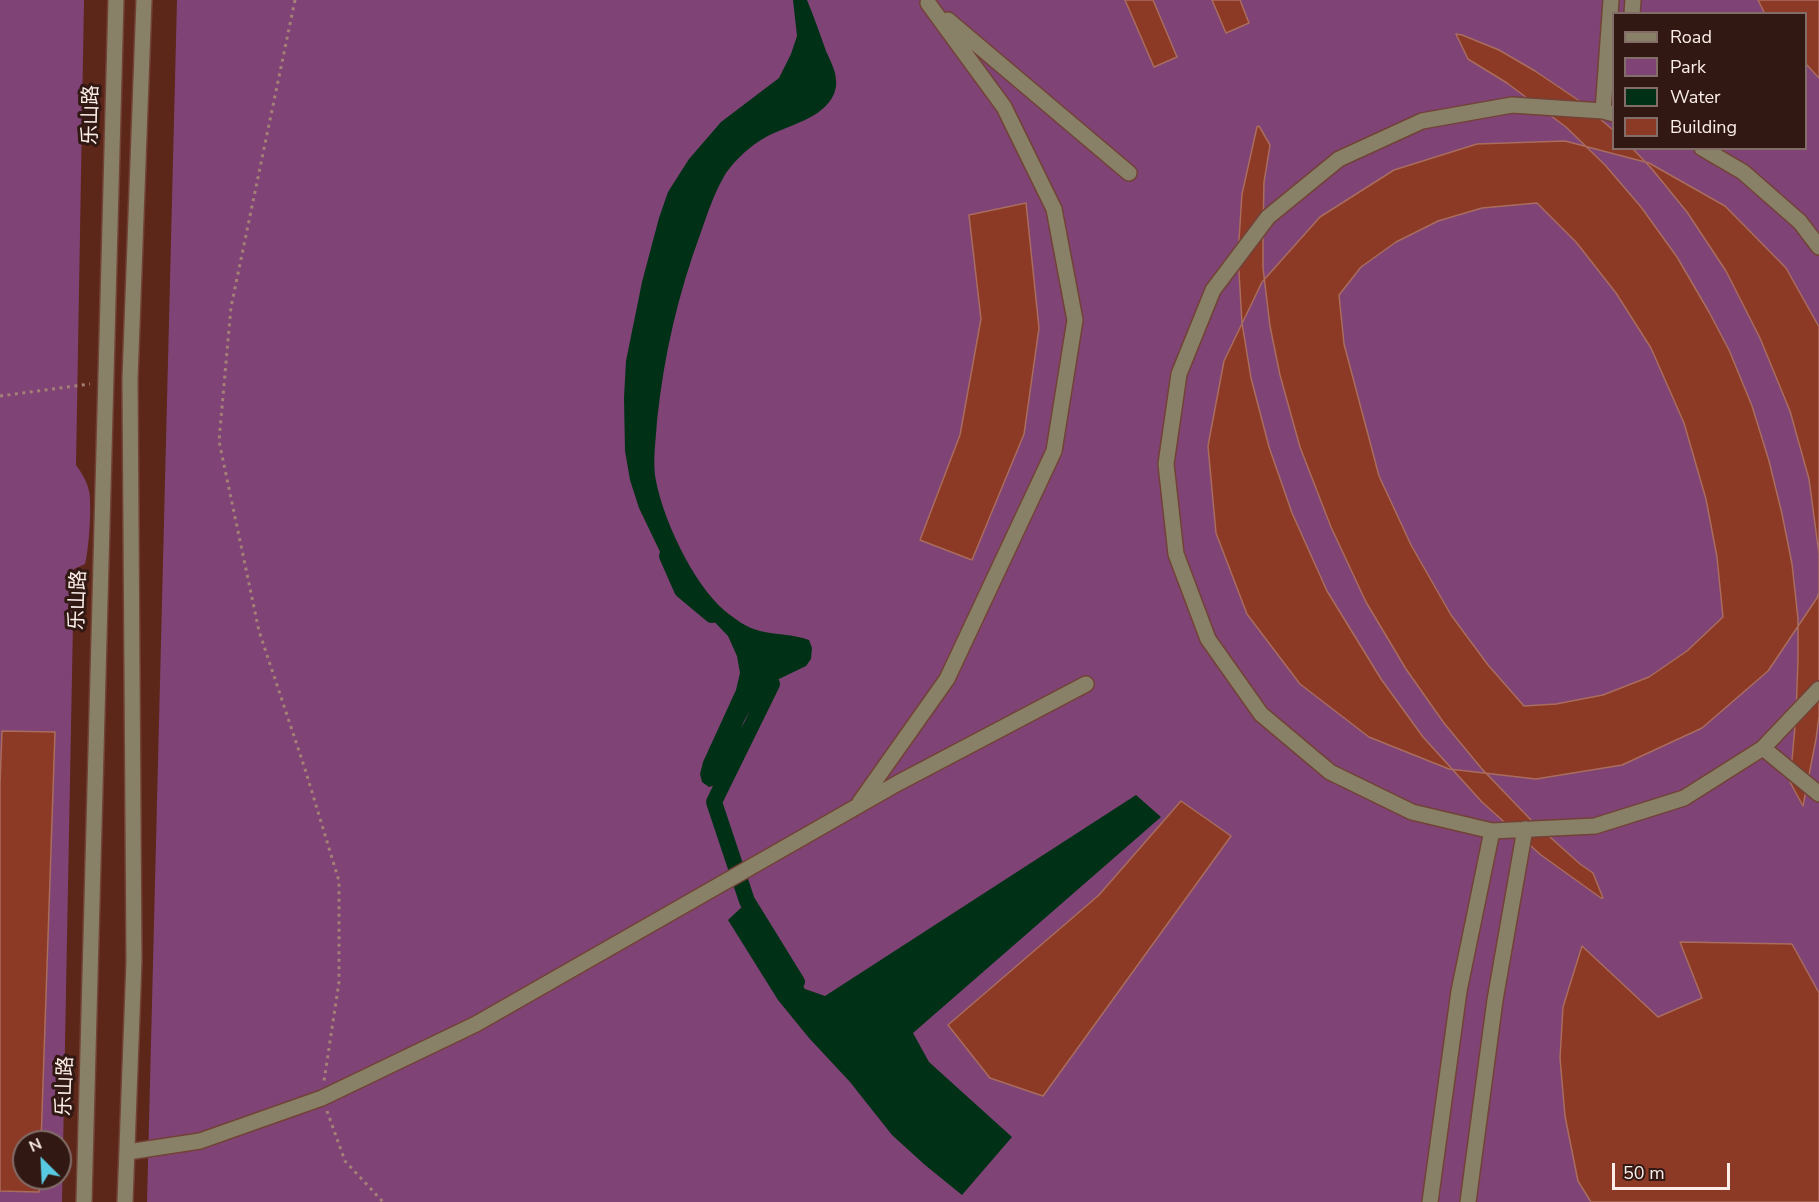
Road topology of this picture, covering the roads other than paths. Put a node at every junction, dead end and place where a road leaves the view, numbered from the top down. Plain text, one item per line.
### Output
1 (116, 0) edge
2 (144, 0) edge
3 (1611, 0) edge
4 (926, 2) edge
5 (1608, 113) edge
6 (1705, 150) edge
7 (1128, 173) dead end
8 (1819, 247) edge
9 (1086, 684) dead end
10 (1819, 689) edge
11 (1763, 748) junction
12 (1819, 794) edge
13 (856, 807) junction
14 (1525, 829) junction
15 (1492, 831) junction
16 (128, 1152) junction
17 (84, 1202) edge
18 (125, 1202) edge
19 (1430, 1202) edge
20 (1468, 1202) edge

1 - 17 street, 乐山路
2 - 16 street
3 - 5 street
4 - 7 street
4 - 13 street
5 - 15 street
6 - 8 street
9 - 13 street
10 - 11 street
11 - 12 street
11 - 14 street
13 - 16 street
14 - 15 street
14 - 20 street
15 - 19 street
16 - 18 street

